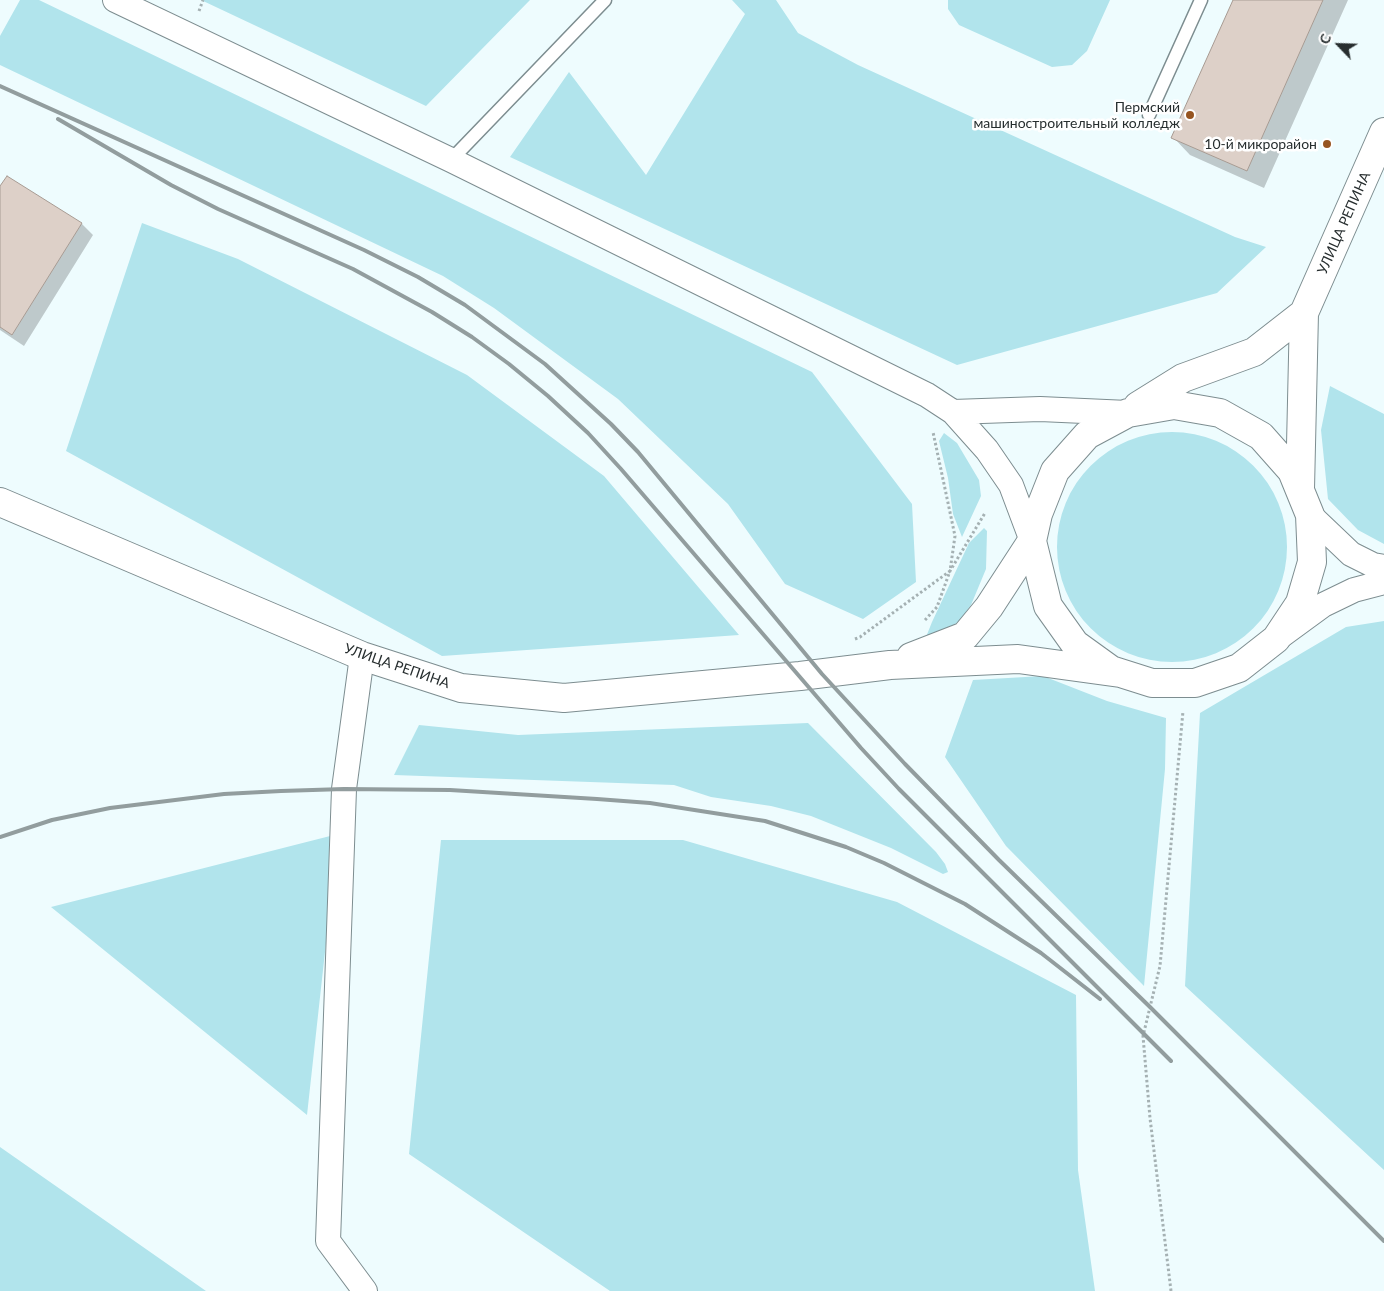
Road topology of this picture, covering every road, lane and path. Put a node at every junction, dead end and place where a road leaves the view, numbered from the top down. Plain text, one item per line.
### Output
1 (115, 0) edge
2 (605, 0) edge
3 (1201, 0) edge
4 (1149, 115) dead end
5 (1384, 132) edge
6 (451, 160) junction
7 (1304, 313) junction
8 (953, 412) junction
9 (1128, 413) junction
10 (932, 428) dead end
11 (0, 502) edge
12 (1305, 503) junction
13 (985, 513) dead end
14 (1032, 541) junction
15 (1384, 567) edge
16 (950, 571) junction
17 (1384, 582) edge
18 (919, 626) dead end
19 (1276, 639) junction
20 (852, 640) dead end
21 (362, 656) junction
22 (890, 665) junction
23 (1120, 673) junction
24 (1195, 683) junction
25 (365, 1291) edge
26 (1171, 1291) edge

1 - 6 street
2 - 6 lane
3 - 4 lane
5 - 7 street, УЛИЦА РЕПИНА
6 - 8 street
7 - 9 street
7 - 12 street
8 - 9 street
8 - 14 street
9 - 12 street
9 - 14 street
10 - 16 path
11 - 21 street, УЛИЦА РЕПИНА
12 - 15 street
12 - 19 street
13 - 16 path
14 - 22 street
14 - 23 street
16 - 18 path
16 - 20 path
17 - 19 street
19 - 24 street
21 - 22 street, УЛИЦА РЕПИНА
21 - 25 street
22 - 23 street
23 - 24 street
24 - 26 path

